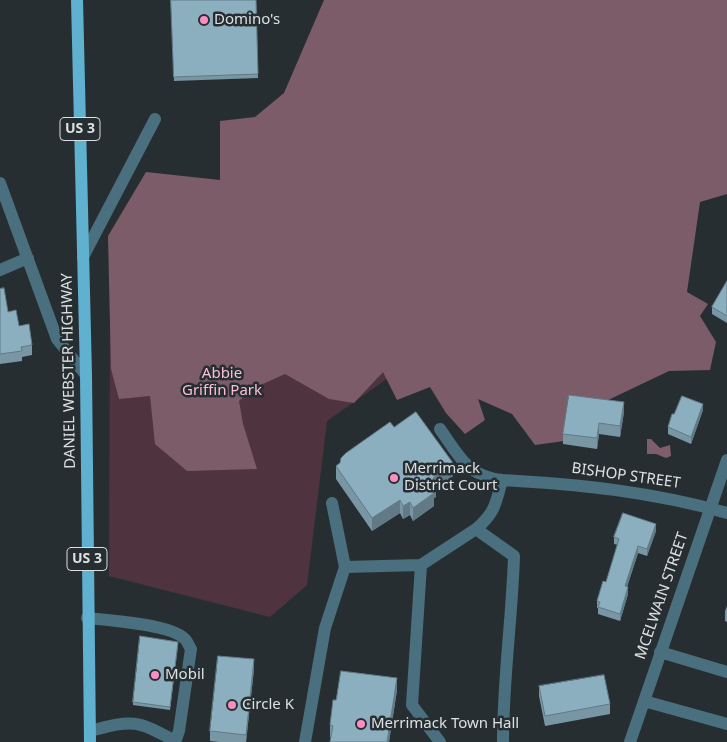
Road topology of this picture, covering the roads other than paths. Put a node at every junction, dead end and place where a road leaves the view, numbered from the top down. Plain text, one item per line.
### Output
1 (77, 0) edge
2 (155, 119) dead end
3 (0, 183) edge
4 (83, 257) junction
5 (28, 258) junction
6 (0, 270) edge
7 (86, 375) junction
8 (440, 429) dead end
9 (727, 460) edge
10 (502, 480) junction
11 (332, 503) dead end
12 (709, 508) junction
13 (727, 513) edge
14 (476, 529) junction
15 (421, 565) junction
16 (345, 567) junction
17 (87, 618) junction
18 (660, 652) junction
19 (727, 672) edge
20 (644, 701) junction
21 (727, 724) edge
22 (90, 736) edge
23 (175, 741) edge
24 (305, 742) edge
25 (440, 742) edge
26 (503, 742) edge
27 (630, 742) edge

1 - 4 main road, DANIEL WEBSTER HIGHWAY / US 3
2 - 4 street
3 - 5 street
4 - 7 main road, DANIEL WEBSTER HIGHWAY / US 3
5 - 6 street
5 - 7 street
7 - 17 main road, DANIEL WEBSTER HIGHWAY / US 3
8 - 10 street, BISHOP STREET
9 - 12 street, MCELWAIN STREET
10 - 12 street, BISHOP STREET
10 - 14 street
11 - 16 street
12 - 13 street, BISHOP STREET
12 - 18 street, MCELWAIN STREET
14 - 15 street
14 - 26 street
15 - 16 street
15 - 25 street
16 - 24 street
17 - 22 main road, DANIEL WEBSTER HIGHWAY / US 3
17 - 23 street
18 - 19 street
18 - 20 street, MCELWAIN STREET
20 - 21 street
20 - 27 street, MCELWAIN STREET
22 - 23 street

